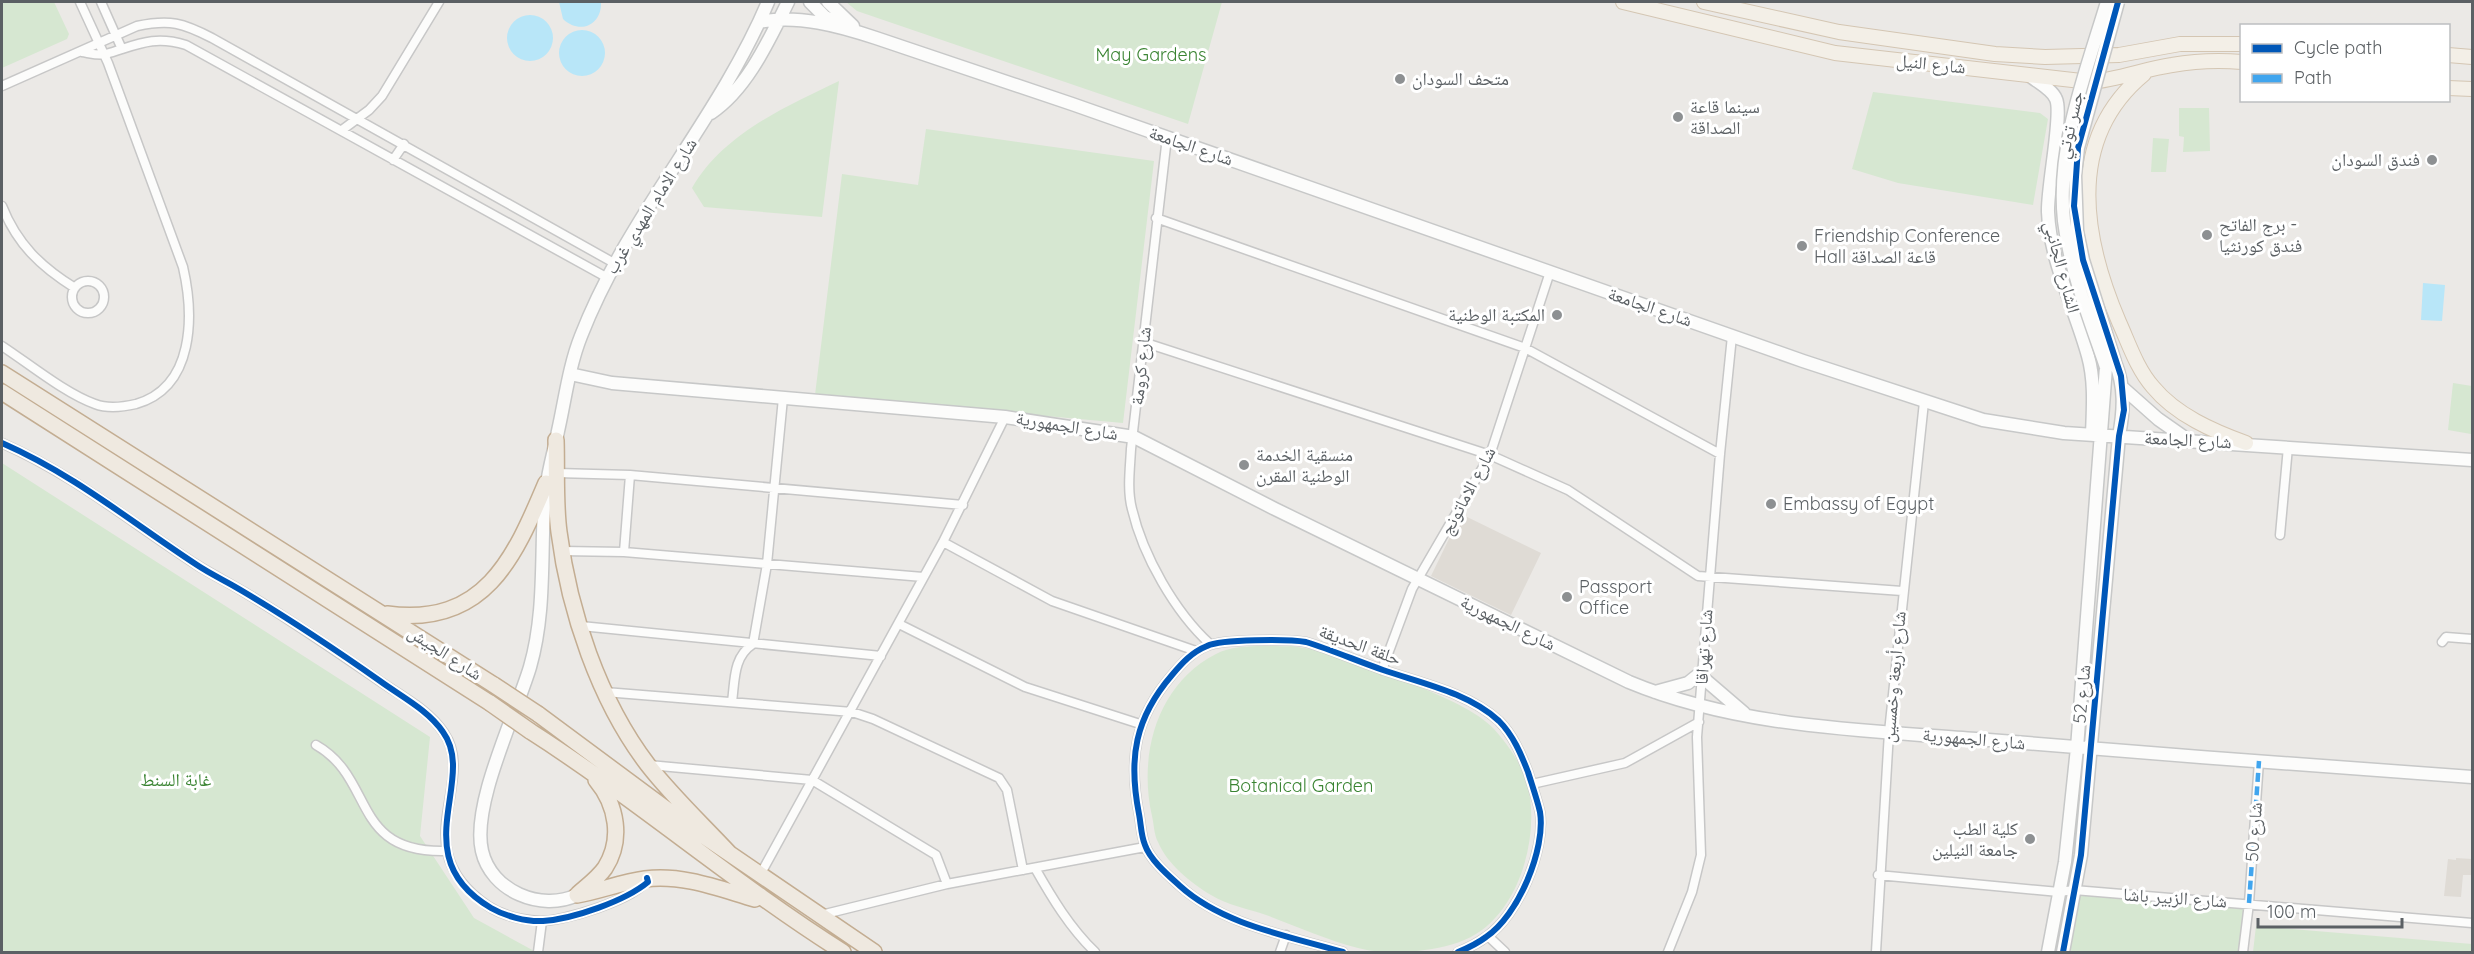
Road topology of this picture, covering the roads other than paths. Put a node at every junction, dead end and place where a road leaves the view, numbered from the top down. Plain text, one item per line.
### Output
1 (80, 2) edge
2 (101, 2) edge
3 (439, 2) edge
4 (768, 2) edge
5 (788, 2) edge
6 (810, 2) edge
7 (828, 2) edge
8 (1623, 2) edge
9 (1704, 2) edge
10 (2107, 2) edge
11 (2118, 2) edge
12 (780, 18) junction
13 (759, 22) junction
14 (857, 32) junction
15 (1839, 32) junction
16 (116, 35) junction
17 (99, 42) junction
18 (2240, 44) edge
19 (121, 47) junction
20 (81, 52) junction
21 (1835, 53) junction
22 (104, 54) junction
23 (2450, 55) edge
24 (2472, 57) edge
25 (2240, 62) edge
26 (2150, 69) junction
27 (2029, 75) junction
28 (2, 86) edge
29 (2450, 87) edge
30 (2472, 89) edge
31 (711, 113) junction
32 (358, 119) junction
33 (342, 130) junction
34 (1167, 137) junction
35 (404, 144) junction
36 (393, 160) junction
37 (2, 206) edge
38 (1156, 218) junction
39 (614, 263) junction
40 (1550, 272) junction
41 (606, 277) junction
42 (75, 288) dead end
43 (1732, 336) junction
44 (1143, 342) junction
45 (2, 346) edge
46 (1526, 348) junction
47 (2110, 364) junction
48 (2140, 366) junction
49 (2, 373) edge
50 (570, 374) junction
51 (2122, 382) junction
52 (2, 392) edge
53 (783, 398) junction
54 (1924, 402) junction
55 (1005, 417) junction
56 (2097, 434) junction
57 (2119, 436) junction
58 (1134, 437) junction
59 (556, 440) joint
60 (2189, 440) junction
61 (2, 443) edge
62 (2246, 444) junction
63 (2288, 447) junction
64 (1720, 454) junction
65 (1490, 455) junction
66 (2472, 460) edge
67 (630, 475) junction
68 (551, 478) junction
69 (775, 487) junction
70 (963, 505) junction
71 (2280, 535) dead end
72 (943, 542) junction
73 (562, 551) junction
74 (624, 552) junction
75 (767, 564) junction
76 (924, 577) junction
77 (1710, 577) junction
78 (1419, 579) junction
79 (1902, 591) junction
80 (383, 614) junction
81 (899, 624) junction
82 (581, 626) junction
83 (2444, 639) dead end
84 (2472, 639) edge
85 (753, 644) junction
86 (1210, 644) junction
87 (1196, 651) junction
88 (881, 656) junction
89 (1382, 670) junction
90 (1702, 674) junction
91 (605, 692) junction
92 (1654, 693) junction
93 (732, 702) junction
94 (1700, 705) junction
95 (852, 712) junction
96 (1747, 715) junction
97 (1698, 722) junction
98 (1140, 724) junction
99 (1889, 732) junction
100 (316, 745) dead end
101 (2077, 748) junction
102 (2092, 748) junction
103 (2259, 761) junction
104 (583, 764) junction
105 (648, 765) junction
106 (2472, 777) edge
107 (812, 780) junction
108 (1532, 784) junction
109 (1145, 847) junction
110 (447, 850) junction
111 (729, 853) junction
112 (1035, 868) junction
113 (1023, 870) junction
114 (760, 875) junction
115 (1878, 875) junction
116 (647, 878) junction
117 (947, 884) junction
118 (2074, 890) junction
119 (2059, 892) junction
120 (577, 895) junction
121 (767, 902) junction
122 (2250, 903) junction
123 (818, 916) junction
124 (542, 921) junction
125 (2472, 923) edge
126 (1286, 935) junction
127 (1488, 936) junction
128 (538, 952) edge
129 (843, 952) edge
130 (874, 952) edge
131 (1095, 952) edge
132 (1280, 952) edge
133 (1343, 952) edge
134 (1458, 952) edge
135 (1505, 952) edge
136 (1668, 952) edge
137 (1876, 952) edge
138 (2048, 952) edge
139 (2063, 952) edge
140 (2243, 952) edge

1 - 17 street
2 - 16 street
3 - 32 street
4 - 13 main road, شارع الامام المهدي غرب
5 - 12 main road, شارع الامام المهدي غرب
6 - 14 main road, شارع الجامعة
7 - 14 main road
8 - 21 main road, شارع النيل
9 - 15 main road, شارع النيل
10 - 47 main road, جسر توتي, bridge
11 - 47 main road, جسر توتي, bridge
12 - 13 main road, شارع الجامعة
12 - 14 main road, شارع الجامعة
12 - 31 main road, شارع الامام المهدي غرب
13 - 31 main road, شارع الامام المهدي غرب
14 - 34 main road, شارع الجامعة
15 - 18 main road, شارع النيل
15 - 21 main road
16 - 17 street
16 - 19 street
16 - 32 street
17 - 20 street
17 - 22 street
19 - 22 street
19 - 33 street
20 - 22 street
20 - 28 street
21 - 27 main road, شارع النيل
22 - 45 street
23 - 24 main road
25 - 26 main road, شارع النيل
26 - 27 main road, شارع النيل
26 - 48 main road
27 - 56 main road, الشارع الجانبي
29 - 30 main road
31 - 39 main road, شارع الامام المهدي غرب
32 - 33 street
32 - 35 street
33 - 36 street
34 - 38 street, شارع كرومة
34 - 40 main road, شارع الجامعة
35 - 36 street
35 - 39 street
36 - 41 street
37 - 42 street
38 - 44 street, شارع كرومة
38 - 46 street
39 - 41 main road, شارع الامام المهدي غرب
40 - 43 main road, شارع الجامعة
40 - 46 street, شارع الاماتونج
41 - 50 main road, شارع الامام المهدي غرب
43 - 54 main road, شارع الجامعة
43 - 64 street, شارع تهراقا
44 - 58 street, شارع كرومة
44 - 65 street
46 - 64 street
46 - 65 street, شارع الاماتونج
47 - 51 main road
47 - 56 main road
48 - 51 main road
48 - 62 main road
49 - 80 highway, شارع الجيش
50 - 53 main road, شارع الجمهورية
50 - 59 main road, شارع الامام المهدي غرب
51 - 57 main road, شارع 52
51 - 60 main road
52 - 104 highway, شارع الجيش, bridge
53 - 55 main road, شارع الجمهورية
53 - 69 street
54 - 56 main road, شارع الجامعة
54 - 79 street, شارع أربعة وخمسين
55 - 58 main road, شارع الجمهورية
55 - 70 street
56 - 57 main road, شارع الجامعة
56 - 101 main road, شارع 52
57 - 60 main road, شارع الجامعة
57 - 102 main road, شارع 52
58 - 78 main road, شارع الجمهورية
58 - 86 street, شارع كرومة
59 - 68 highway
60 - 62 main road, شارع الجامعة
61 - 110 street
62 - 63 main road, شارع الجامعة
63 - 66 main road, شارع الجامعة
63 - 71 street
64 - 77 street, شارع تهراقا
65 - 77 street
65 - 78 street, شارع الاماتونج
67 - 68 street
67 - 69 street
67 - 74 street
68 - 73 highway
68 - 80 highway
68 - 120 main road
69 - 70 street
69 - 75 street
70 - 72 street
72 - 76 street
72 - 87 street
73 - 74 street
73 - 82 highway
74 - 75 street
75 - 76 street
75 - 85 street
76 - 81 street
77 - 79 street
77 - 90 street, شارع تهراقا
78 - 89 street, شارع الاماتونج
78 - 92 main road, شارع الجمهورية
79 - 99 street, شارع أربعة وخمسين
80 - 111 highway, شارع الجيش, bridge
81 - 88 street
81 - 98 street
82 - 85 street
82 - 91 highway
83 - 84 street
85 - 88 street
85 - 93 street
86 - 87 street, حلقة الحديقة
86 - 89 street, حلقة الحديقة
87 - 98 street, حلقة الحديقة
88 - 95 street
89 - 108 street, حلقة الحديقة
90 - 92 main road
90 - 94 street, شارع تهراقا
90 - 96 main road
91 - 93 street
91 - 105 highway
92 - 94 main road, شارع الجمهورية
93 - 95 street
94 - 96 main road, شارع الجمهورية
94 - 97 street, شارع تهراقا
95 - 107 street
95 - 113 street
96 - 99 main road, شارع الجمهورية
97 - 108 street
97 - 136 street, شارع تهراقا
98 - 109 street, حلقة الحديقة
99 - 101 main road, شارع الجمهورية
99 - 115 street, شارع أربعة وخمسين
100 - 110 street
101 - 102 main road, شارع الجمهورية
101 - 119 main road, شارع 52
102 - 103 main road, شارع الجمهورية
102 - 118 main road, شارع 52
103 - 106 main road, شارع الجمهورية
103 - 122 street, شارع 50
104 - 120 highway
104 - 121 highway, شارع الجيش
105 - 107 street
105 - 111 highway
107 - 114 street
107 - 117 street
108 - 127 street, حلقة الحديقة
109 - 112 street
109 - 126 street, حلقة الحديقة
110 - 124 street
111 - 114 highway, شارع الجيش
112 - 113 street
112 - 131 street
113 - 117 street
114 - 123 highway, شارع الجيش
115 - 119 street, شارع الزبير باشا
115 - 137 street, شارع أربعة وخمسين
116 - 120 highway
116 - 121 highway
116 - 124 street
117 - 123 street
118 - 119 street, شارع الزبير باشا
118 - 122 street, شارع الزبير باشا
118 - 139 main road, شارع 52
119 - 138 main road, شارع 52
121 - 129 highway, شارع الجيش
122 - 125 street, شارع الزبير باشا
122 - 140 street, شارع 50
123 - 130 highway, شارع الجيش
124 - 128 street
126 - 132 street
126 - 133 street, حلقة الحديقة
127 - 134 street, حلقة الحديقة
127 - 135 street

